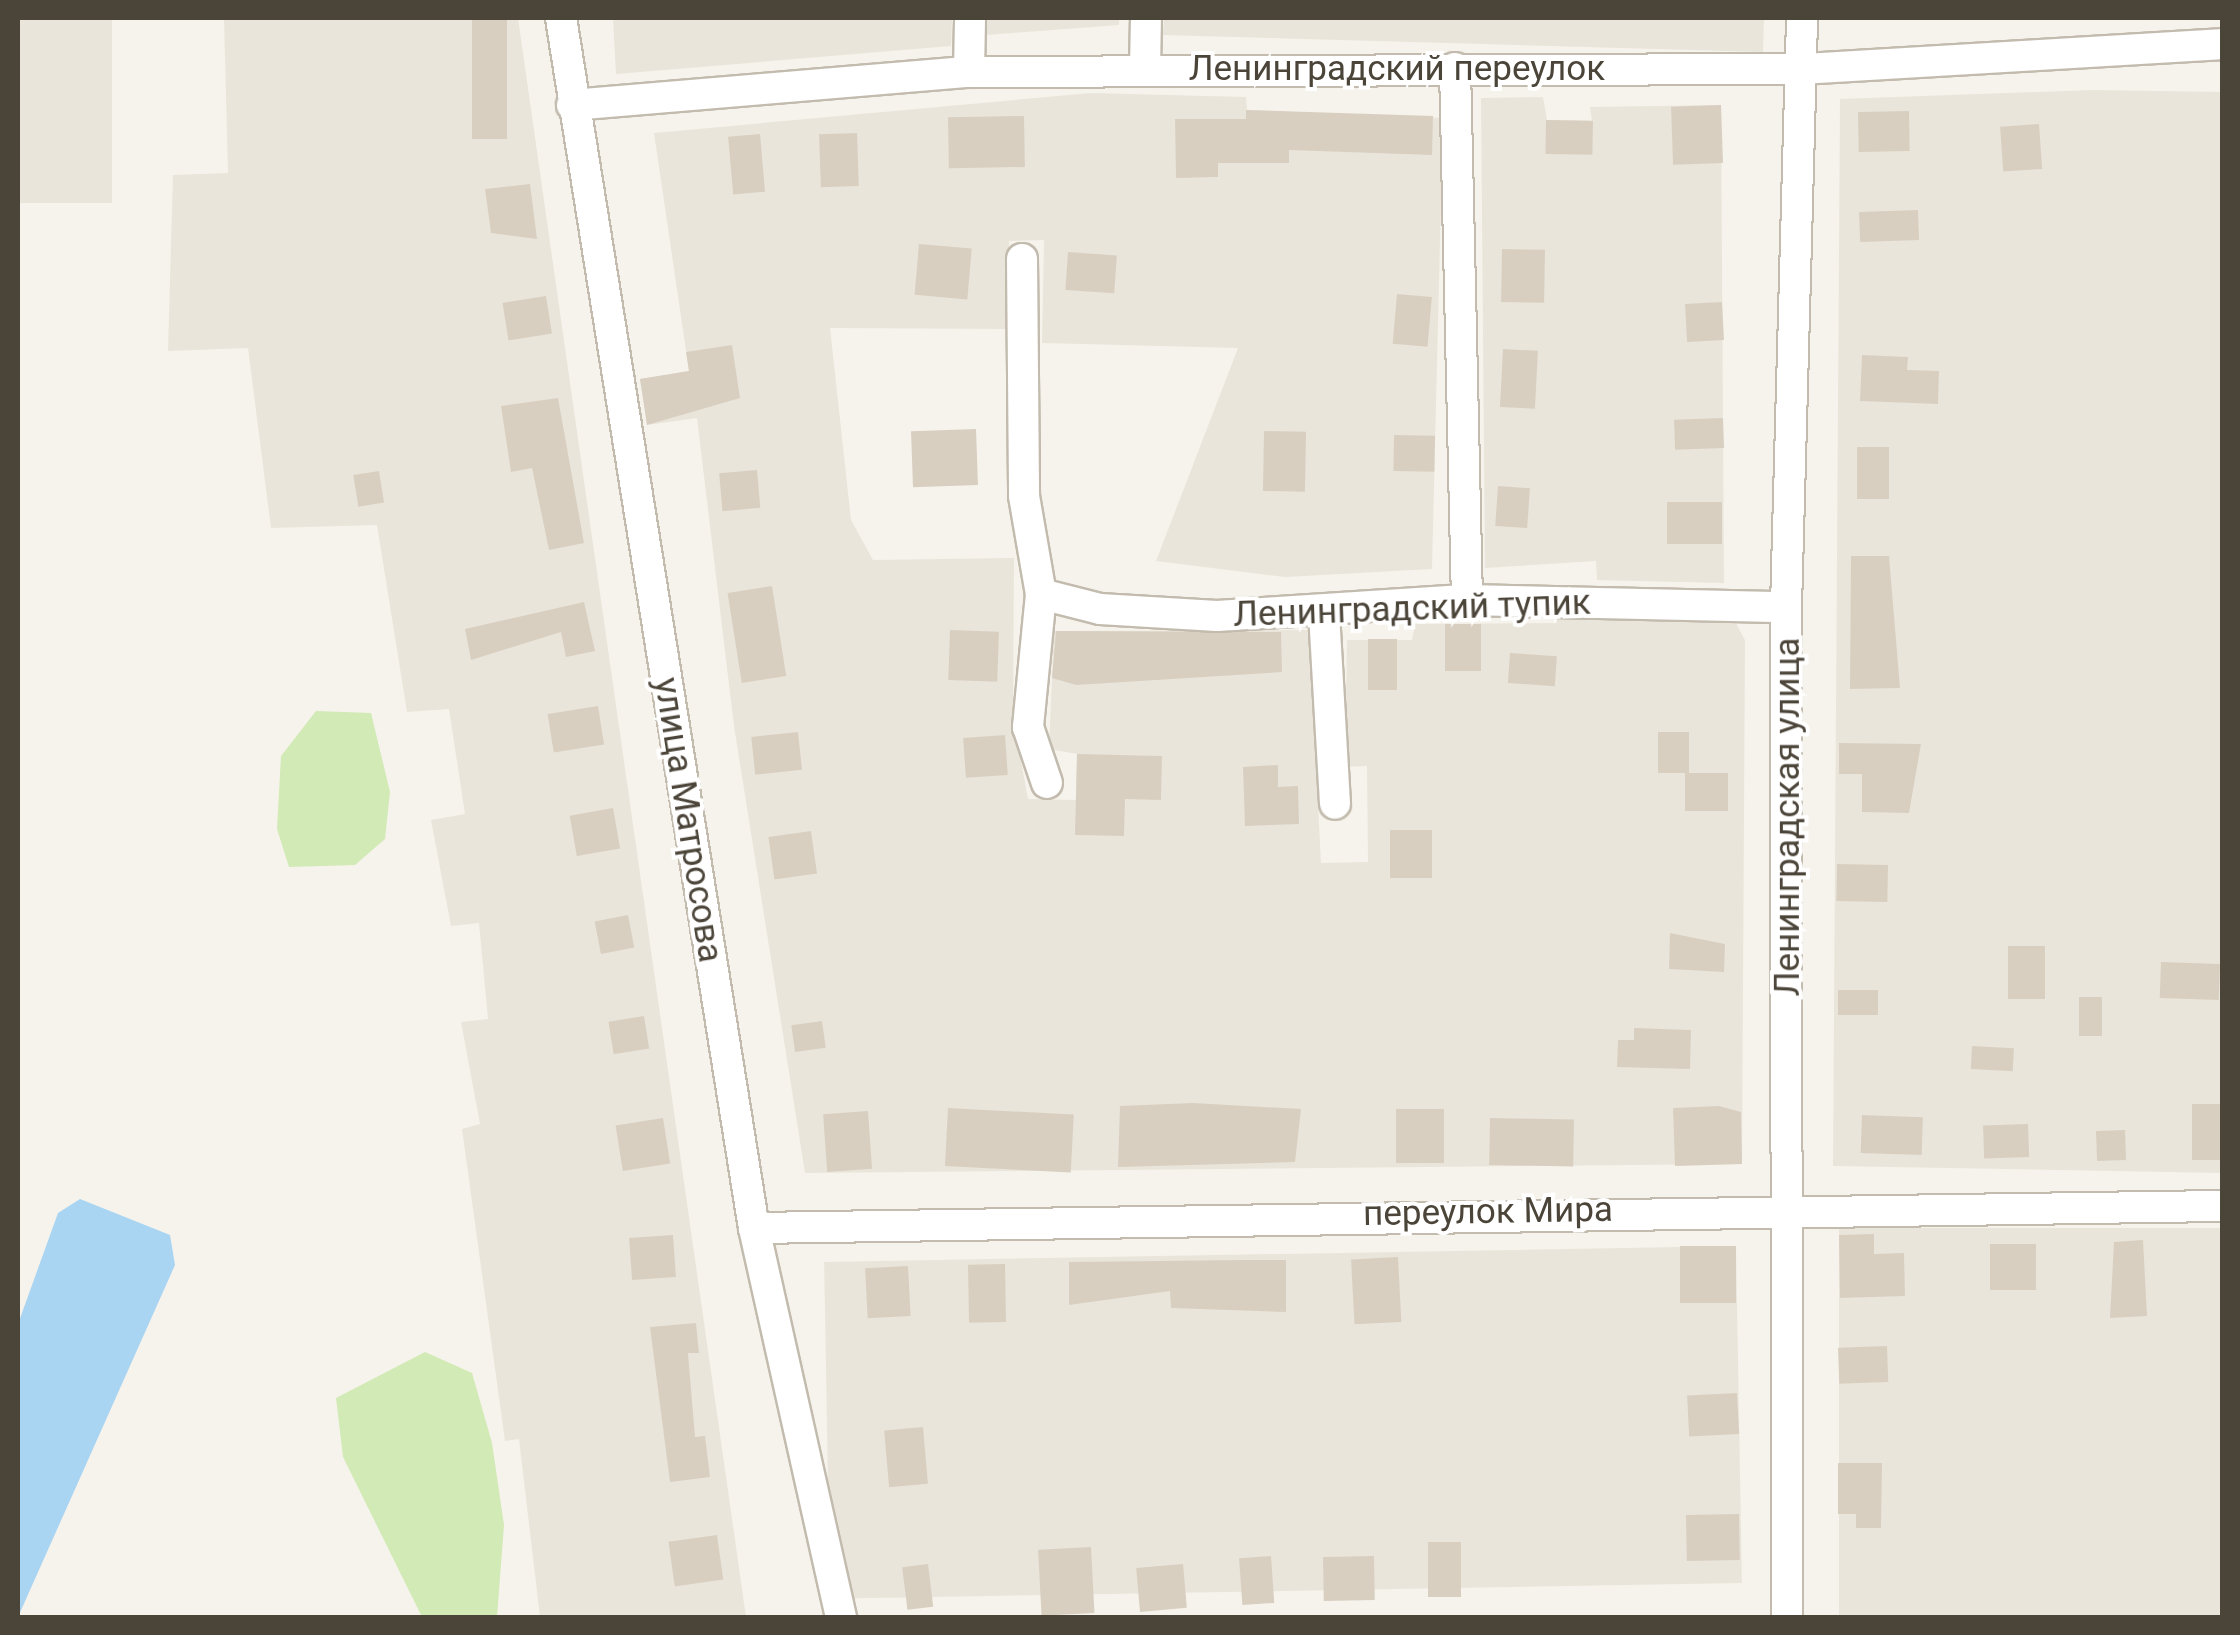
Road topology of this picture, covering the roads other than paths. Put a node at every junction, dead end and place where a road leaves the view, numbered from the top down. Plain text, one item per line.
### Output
1 (561, 18) edge
2 (970, 18) edge
3 (1146, 18) edge
4 (1802, 18) edge
5 (2222, 44) edge
6 (1455, 68) junction
7 (1146, 69) junction
8 (1803, 69) junction
9 (970, 72) junction
10 (572, 106) junction
11 (1022, 259) dead end
12 (1040, 594) junction
13 (1467, 600) junction
14 (1786, 607) junction
15 (1324, 613) junction
16 (1047, 783) dead end
17 (1335, 804) dead end
18 (1792, 1206) junction
19 (2222, 1206) edge
20 (754, 1228) junction
21 (1787, 1617) edge
22 (840, 1618) edge
23 (1762, 1618) edge

1 - 10 street, улица Матросова
2 - 9 street
3 - 7 street
4 - 8 street, Ленинградская улица
5 - 8 street, Ленинградский переулок
6 - 7 street, Ленинградский переулок
6 - 8 street, Ленинградский переулок
6 - 13 street
7 - 9 street, Ленинградский переулок
8 - 14 street, Ленинградская улица
9 - 10 street, Ленинградский переулок
10 - 20 street, улица Матросова
11 - 12 street
12 - 15 street, Ленинградский тупик
12 - 16 street
13 - 14 street, Ленинградский тупик
13 - 15 street, Ленинградский тупик
14 - 18 street, Ленинградская улица
15 - 17 street
18 - 19 street, переулок Мира
18 - 20 street, переулок Мира
18 - 21 street, Ленинградская улица
20 - 22 street, улица Матросова
21 - 23 street

